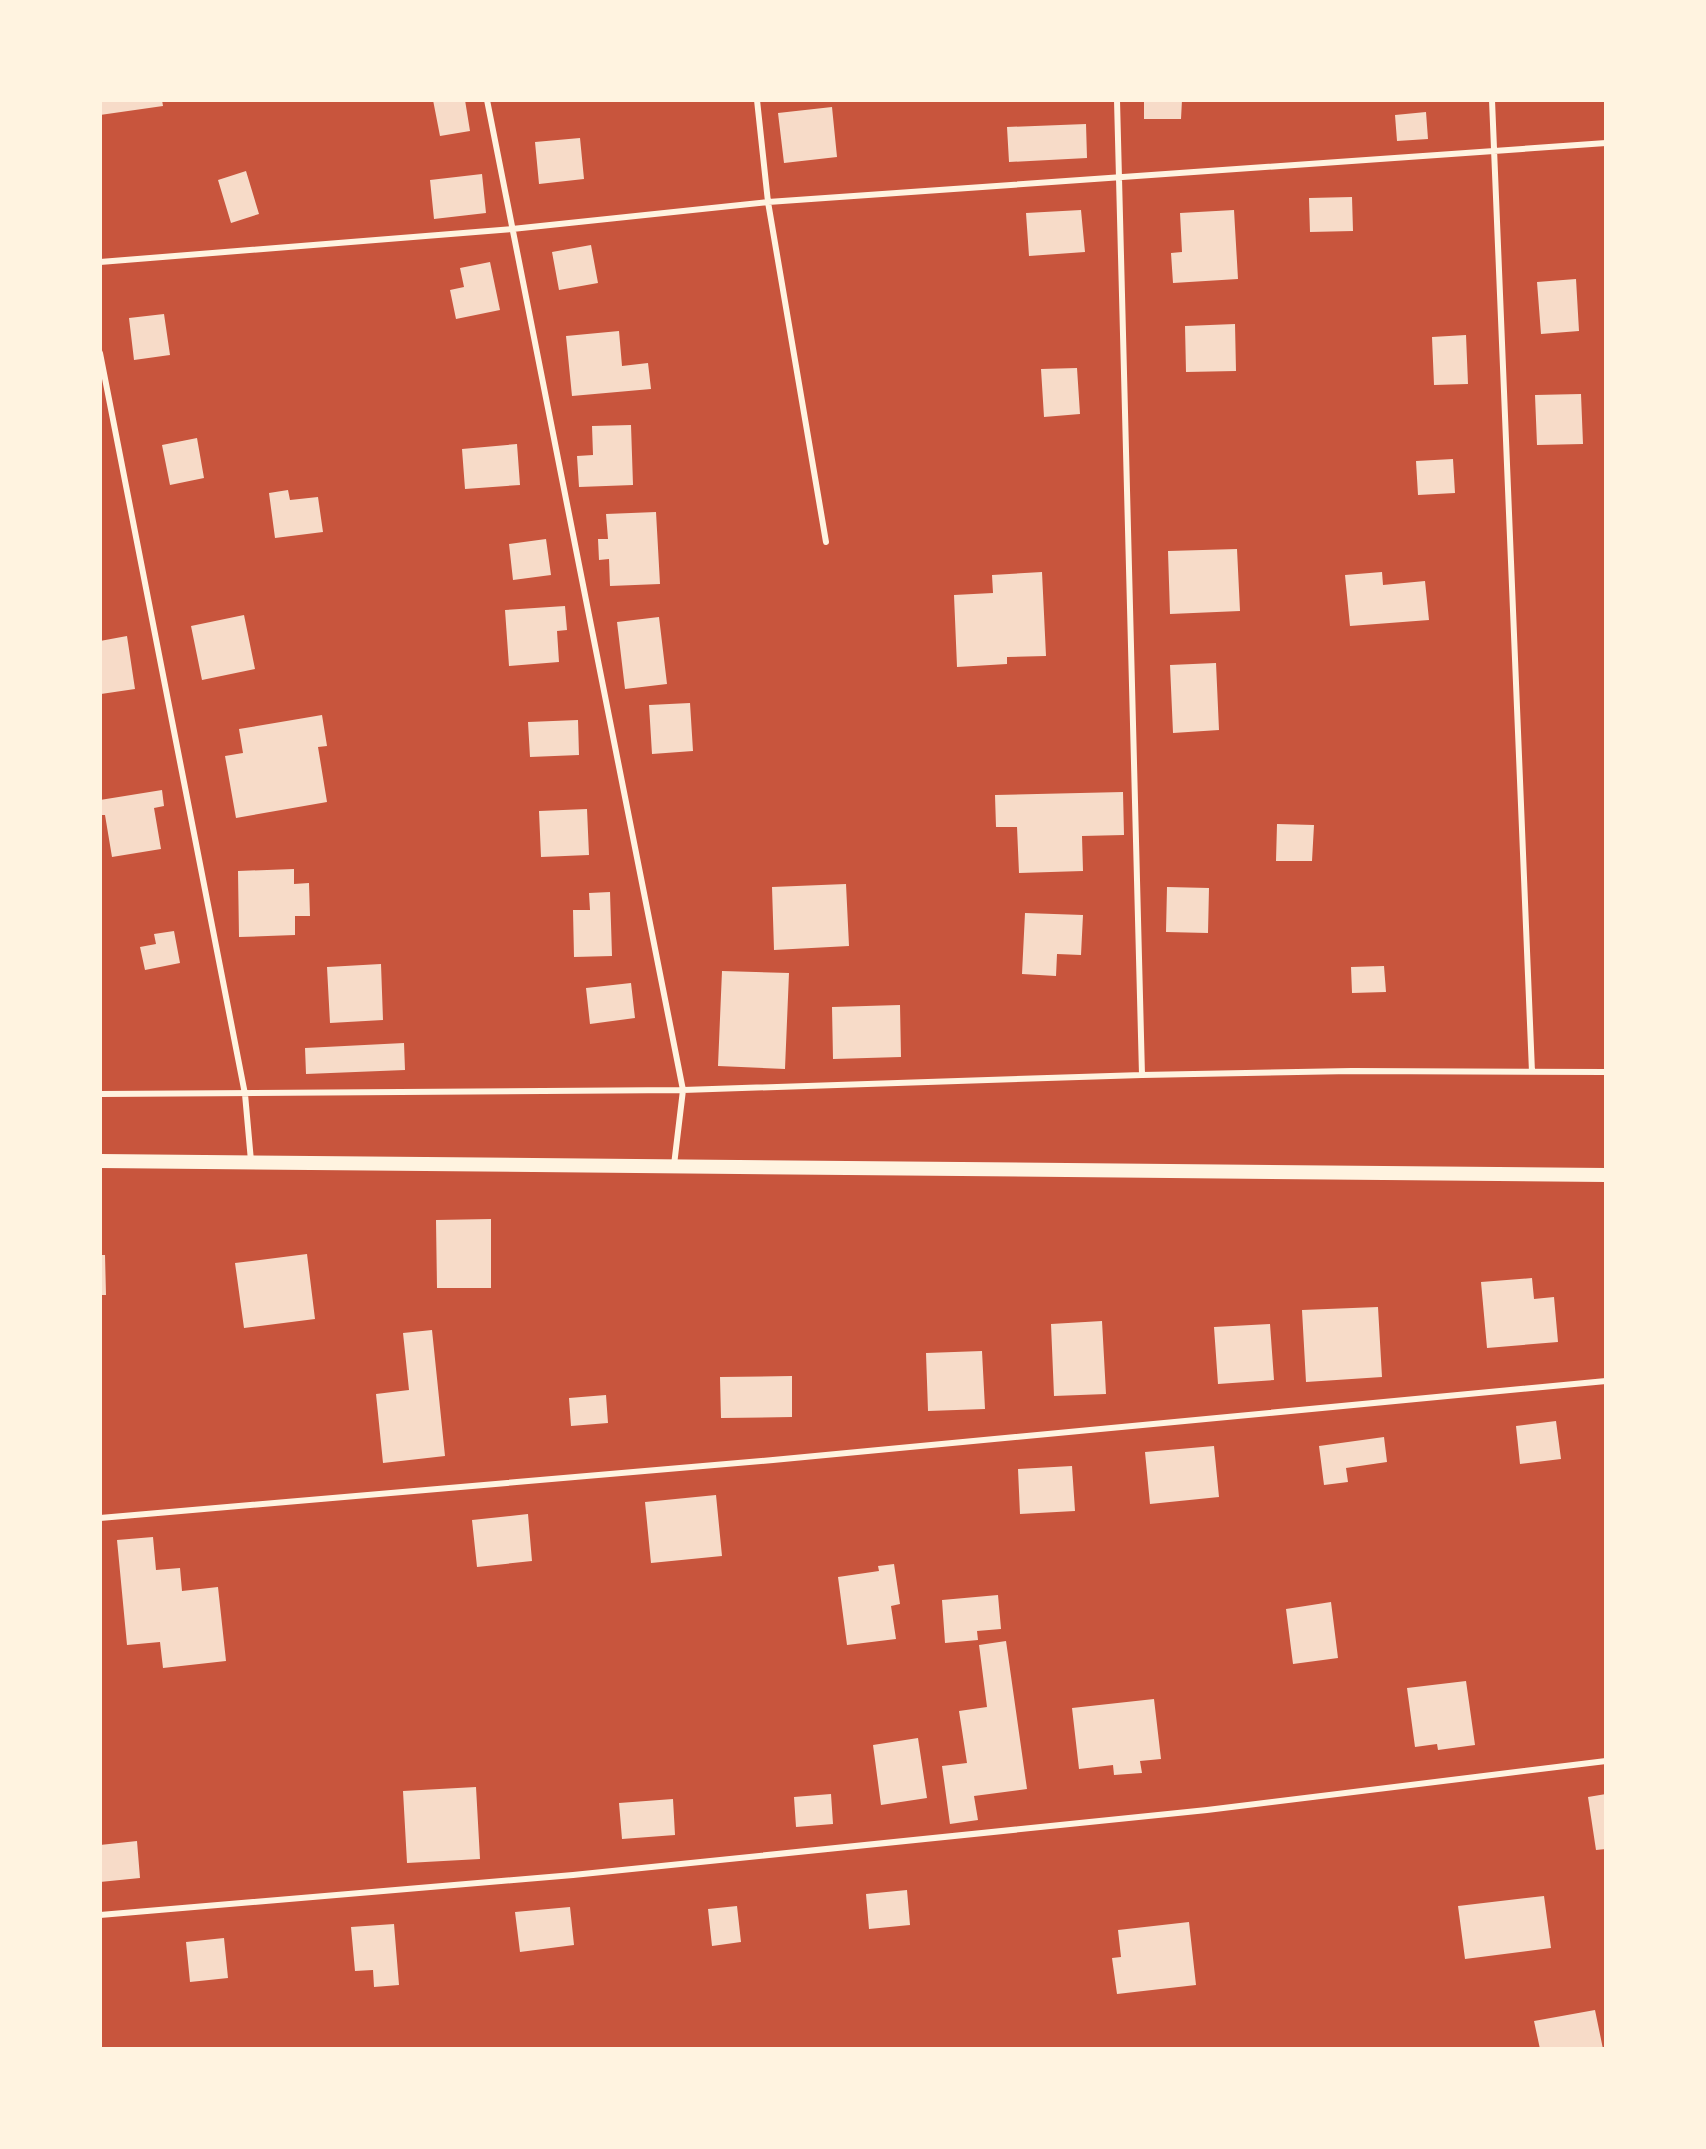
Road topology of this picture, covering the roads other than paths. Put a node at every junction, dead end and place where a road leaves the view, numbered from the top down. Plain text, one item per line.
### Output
1 (487, 100) edge
2 (757, 100) edge
3 (1117, 100) edge
4 (1492, 100) edge
5 (1606, 143) edge
6 (1494, 151) junction
7 (1119, 177) junction
8 (768, 202) junction
9 (512, 229) junction
10 (100, 262) edge
11 (100, 353) edge
12 (826, 542) dead end
13 (1532, 1072) junction
14 (1606, 1072) edge
15 (1142, 1075) junction
16 (683, 1090) junction
17 (100, 1094) edge
18 (245, 1094) junction
19 (100, 1161) edge
20 (251, 1161) junction
21 (674, 1165) junction
22 (1606, 1175) edge
23 (1606, 1381) edge
24 (100, 1518) edge
25 (1606, 1761) edge
26 (100, 1915) edge

1 - 9 lane
2 - 8 lane
3 - 7 lane
4 - 6 lane
5 - 6 lane
6 - 7 lane
6 - 13 lane
7 - 8 lane
7 - 15 lane
8 - 9 lane
8 - 12 lane
9 - 10 lane
9 - 16 lane
11 - 18 lane
13 - 14 lane
13 - 15 lane
15 - 16 lane
16 - 18 lane
16 - 21 lane
17 - 18 lane
18 - 20 lane
19 - 20 street
20 - 21 street
21 - 22 street
23 - 24 lane
25 - 26 lane

